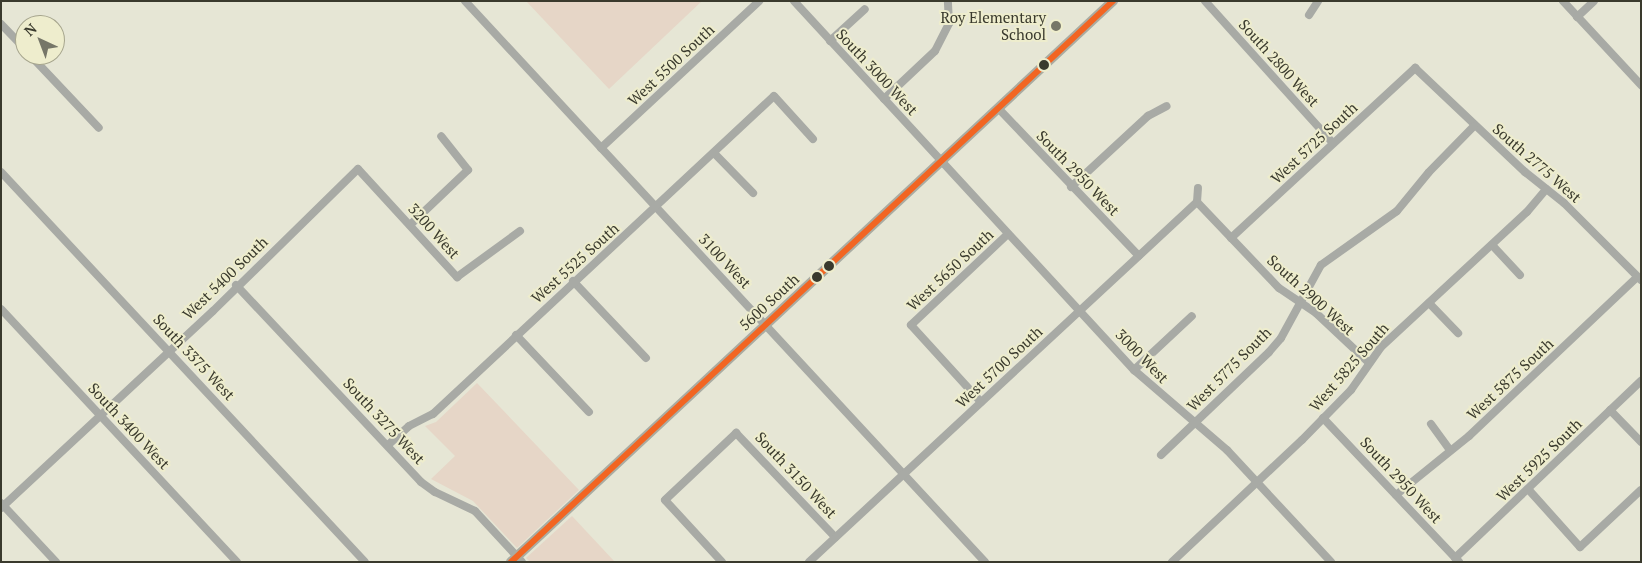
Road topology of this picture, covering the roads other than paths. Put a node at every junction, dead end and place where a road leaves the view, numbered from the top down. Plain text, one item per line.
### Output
1 (465, 1) edge
2 (759, 1) edge
3 (794, 1) edge
4 (948, 1) edge
5 (1112, 1) edge
6 (1204, 1) edge
7 (1318, 1) edge
8 (1563, 1) edge
9 (1594, 1) edge
10 (865, 9) dead end
11 (1309, 14) dead end
12 (1577, 17) junction
13 (1, 24) edge
14 (15, 39) edge
15 (830, 41) junction
16 (39, 65) edge
17 (1415, 68) joint
18 (1641, 85) edge
19 (884, 99) junction
20 (1167, 106) dead end
21 (998, 108) junction
22 (1474, 126) junction
23 (99, 128) dead end
24 (441, 136) dead end
25 (814, 139) dead end
26 (1333, 143) junction
27 (601, 148) junction
28 (714, 153) junction
29 (941, 161) junction
30 (358, 169) joint
31 (1, 172) edge
32 (1071, 187) junction
33 (1198, 188) dead end
34 (1546, 189) junction
35 (753, 193) dead end
36 (1197, 202) junction
37 (656, 207) junction
38 (410, 225) junction
39 (520, 231) dead end
40 (1008, 234) junction
41 (1231, 238) junction
42 (1492, 245) junction
43 (1139, 256) junction
44 (1520, 275) dead end
45 (1639, 278) edge
46 (573, 281) junction
47 (236, 285) junction
48 (1299, 302) junction
49 (1429, 303) junction
50 (1, 309) edge
51 (1080, 311) junction
52 (1192, 316) dead end
53 (766, 326) junction
54 (1458, 333) dead end
55 (516, 335) junction
56 (170, 351) junction
57 (646, 358) dead end
58 (1368, 362) junction
59 (1134, 370) junction
60 (1641, 380) edge
61 (981, 402) junction
62 (1610, 410) junction
63 (589, 412) dead end
64 (101, 416) junction
65 (1323, 418) junction
66 (1197, 421) junction
67 (1431, 424) dead end
68 (1641, 442) edge
69 (388, 444) junction
70 (1450, 450) junction
71 (1160, 455) dead end
72 (904, 474) junction
73 (1257, 483) junction
74 (1528, 489) junction
75 (1641, 490) edge
76 (1396, 495) junction
77 (2, 506) edge
78 (835, 537) junction
79 (517, 560) edge
80 (1457, 560) edge
81 (56, 562) edge
82 (237, 562) edge
83 (365, 562) edge
84 (722, 562) edge
85 (809, 562) edge
86 (985, 562) edge
87 (1172, 562) edge
88 (1331, 562) edge

1 - 27 street, 3100 West
2 - 27 street, West 5500 South
3 - 15 street, South 3000 West
4 - 19 street
5 - 21 main road, 5600 South
6 - 26 street, South 2800 West
7 - 11 street
8 - 12 street
9 - 12 street
10 - 15 street
12 - 18 street
13 - 14 street
15 - 19 street, South 3000 West
16 - 23 street
17 - 22 street, South 2775 West
17 - 26 street, West 5725 South
19 - 29 street, South 3000 West
20 - 32 street
21 - 29 main road, 5600 South
21 - 32 street, South 2950 West
22 - 34 street, South 2775 West
22 - 48 street, West 5775 South
24 - 38 street
25 - 28 street, West 5525 South
26 - 41 street, West 5725 South
27 - 37 street, 3100 West
28 - 35 street
28 - 37 street, West 5525 South
29 - 40 street, 3000 West
29 - 53 main road, 5600 South
30 - 38 street, 3200 West
30 - 47 street, West 5400 South
31 - 56 street, South 3375 West
32 - 43 street, South 2950 West
33 - 36 street
34 - 42 street, West 5825 South
34 - 45 street, South 2775 West
36 - 41 street, South 2900 West
36 - 43 street, West 5700 South
37 - 46 street, West 5525 South
37 - 53 street, 3100 West
38 - 39 street, 3200 West
40 - 51 street, 3000 West
40 - 61 street, West 5650 South
41 - 48 street, South 2900 West
42 - 44 street
42 - 49 street, West 5825 South
43 - 51 street, West 5700 South
45 - 70 street, West 5875 South
46 - 55 street, West 5525 South
46 - 57 street
47 - 56 street, West 5400 South
47 - 69 street, South 3275 West
48 - 58 street, South 2900 West
48 - 66 street, West 5775 South
49 - 54 street
49 - 58 street, West 5825 South
50 - 64 street, South 3400 West
51 - 59 street, 3000 West
51 - 61 street, West 5700 South
52 - 59 street
53 - 72 street, 3100 West
53 - 79 main road, 5600 South
55 - 63 street
55 - 69 street, West 5525 South
56 - 64 street, West 5400 South
56 - 83 street, South 3375 West
58 - 65 street, West 5825 South
59 - 66 street, 3000 West
60 - 62 street, West 5925 South
61 - 72 street, West 5700 South
62 - 68 street
62 - 74 street, West 5925 South
64 - 77 street, West 5400 South
64 - 82 street, South 3400 West
65 - 73 street, West 5825 South
65 - 76 street, South 2950 West
66 - 71 street, West 5775 South
66 - 73 street, 3000 West
67 - 70 street
69 - 79 street, South 3275 West
70 - 76 street, West 5875 South
72 - 78 street, West 5700 South
72 - 86 street, 3100 West
73 - 87 street, West 5825 South
73 - 88 street, 3000 West
74 - 75 street
74 - 80 street, West 5925 South
76 - 80 street, South 2950 West
77 - 81 street
78 - 84 street, South 3150 West
78 - 85 street, West 5700 South

